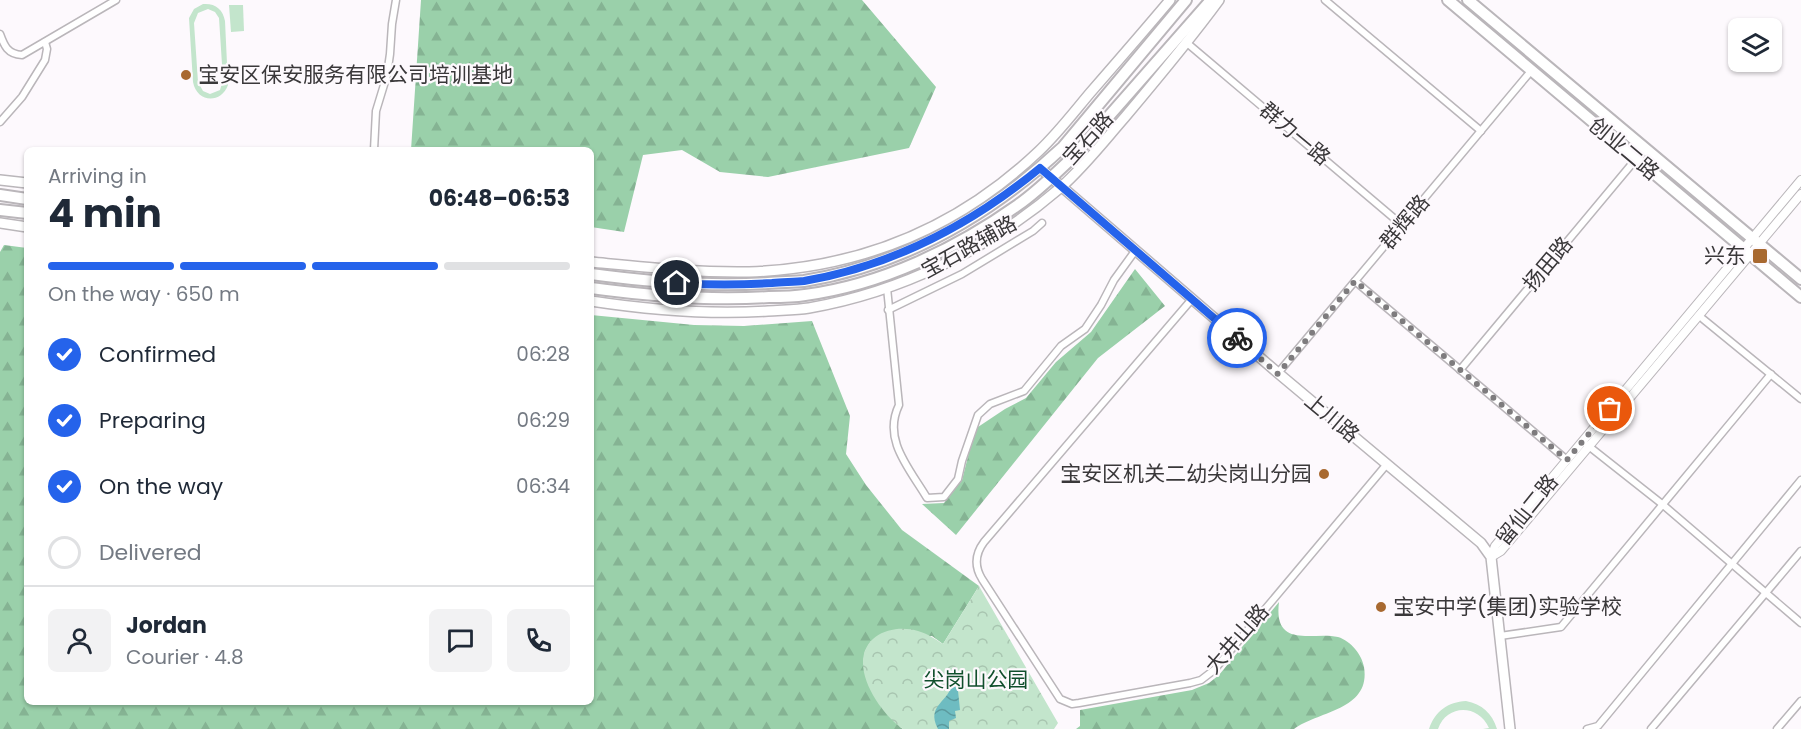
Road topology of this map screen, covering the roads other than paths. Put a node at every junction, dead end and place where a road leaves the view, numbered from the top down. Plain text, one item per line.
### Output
1 (117, 0) edge
2 (396, 0) edge
3 (1170, 0) edge
4 (1186, 0) edge
5 (1211, 0) edge
6 (1219, 0) edge
7 (1325, 0) edge
8 (1448, 0) edge
9 (1468, 0) edge
10 (0, 34) edge
11 (45, 42) junction
12 (1187, 43) junction
13 (1531, 71) junction
14 (0, 122) edge
15 (1480, 131) junction
16 (374, 147) edge
17 (1636, 159) junction
18 (1040, 168) junction
19 (1051, 178) junction
20 (0, 180) edge
21 (1801, 180) edge
22 (24, 183) edge
23 (1061, 187) junction
24 (1801, 194) edge
25 (0, 195) edge
26 (24, 199) edge
27 (0, 210) edge
28 (24, 213) edge
29 (1042, 223) dead end
30 (0, 224) edge
31 (1402, 225) junction
32 (24, 226) edge
33 (1756, 241) junction
34 (1135, 251) junction
35 (1747, 252) junction
36 (594, 262) edge
37 (594, 274) edge
38 (1801, 279) edge
39 (1355, 281) junction
40 (594, 288) edge
41 (887, 288) junction
42 (1801, 297) edge
43 (1192, 299) junction
44 (594, 301) edge
45 (888, 310) junction
46 (1703, 319) dead end
47 (1460, 370) junction
48 (1278, 374) junction
49 (1771, 375) junction
50 (1801, 399) edge
51 (1586, 444) junction
52 (1567, 460) junction
53 (1387, 464) junction
54 (1801, 480) edge
55 (1662, 504) junction
56 (1801, 551) edge
57 (1491, 557) junction
58 (1732, 564) junction
59 (1766, 593) junction
60 (1801, 623) edge
61 (1500, 636) junction
62 (1801, 701) edge
63 (1510, 729) edge
64 (1587, 729) edge
65 (1652, 729) edge
66 (1778, 729) edge

1 - 11 street
2 - 16 street
3 - 36 main road, 宝石路辅路
4 - 18 main road, 宝石路
5 - 19 main road, 宝石路
6 - 12 main road, 宝石路辅路
7 - 15 street
8 - 13 main road, 创业二路
9 - 33 main road, 创业二路
10 - 11 street
11 - 14 street
12 - 23 main road, 宝石路辅路
12 - 31 street, 群力一路
13 - 15 street, 群辉路
13 - 17 main road, 创业二路
15 - 31 street, 群辉路
17 - 35 main road, 创业二路
17 - 47 street, 扬田路
18 - 19 main road, 上川路
18 - 37 main road, 宝石路
19 - 23 main road, 上川路
19 - 40 main road, 宝石路
20 - 22 main road
21 - 33 street, 留仙二路
23 - 34 main road, 上川路
23 - 41 main road, 宝石路辅路
24 - 33 street, 留仙二路
25 - 26 main road
27 - 28 main road
29 - 45 street
30 - 32 main road
31 - 39 street, 群辉路
33 - 35 street, 留仙二路
33 - 38 main road, 创业二路
34 - 43 main road, 上川路
34 - 45 street
35 - 42 main road, 创业二路
35 - 51 street, 留仙二路
39 - 47 street
39 - 48 street, 群辉路
41 - 44 main road, 宝石路辅路
41 - 45 street
43 - 48 main road, 上川路
43 - 53 street, 大井山路
46 - 49 street
47 - 52 street
48 - 53 main road, 上川路
49 - 50 street
49 - 55 street
51 - 52 street, 留仙二路
51 - 55 street
51 - 57 street, 留仙二路
52 - 57 street, 留仙二路
53 - 57 main road, 上川路
54 - 58 street
55 - 58 street
55 - 61 street
56 - 59 street
57 - 61 main road
58 - 59 street
58 - 64 street
59 - 60 street
59 - 65 street
61 - 63 main road
62 - 66 street

